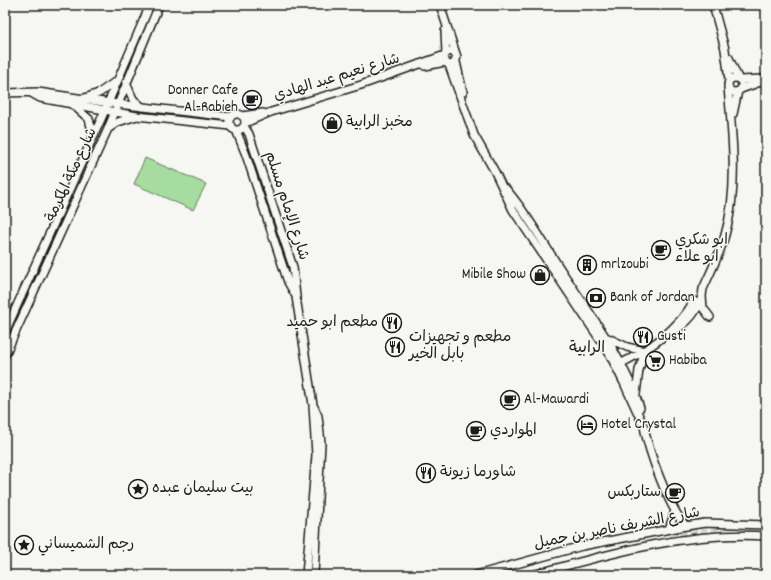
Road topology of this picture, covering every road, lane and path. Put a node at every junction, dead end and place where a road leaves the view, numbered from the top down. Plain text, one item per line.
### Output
1 (150, 5) edge
2 (159, 5) edge
3 (440, 5) edge
4 (713, 5) edge
5 (725, 49) junction
6 (449, 58) junction
7 (739, 79) junction
8 (766, 79) edge
9 (117, 81) junction
10 (126, 83) junction
11 (729, 84) junction
12 (739, 90) junction
13 (5, 93) edge
14 (31, 93) junction
15 (82, 99) junction
16 (108, 103) junction
17 (72, 104) junction
18 (117, 104) junction
19 (142, 107) junction
20 (105, 110) junction
21 (114, 112) junction
22 (271, 112) junction
23 (137, 116) junction
24 (242, 116) junction
25 (231, 117) junction
26 (731, 122) junction
27 (245, 125) junction
28 (233, 128) junction
29 (107, 131) junction
30 (93, 135) junction
31 (500, 183) junction
32 (703, 293) junction
33 (296, 297) junction
34 (710, 318) dead end
35 (5, 332) edge
36 (606, 337) junction
37 (645, 351) junction
38 (5, 355) edge
39 (618, 364) junction
40 (636, 396) junction
41 (312, 405) junction
42 (645, 429) junction
43 (676, 511) junction
44 (766, 525) edge
45 (686, 526) junction
46 (669, 529) junction
47 (766, 536) edge
48 (306, 575) edge
49 (314, 575) edge
50 (476, 575) edge
51 (532, 575) edge

1 - 9 street, شارع مكة المكرمة
2 - 10 street, شارع مكة المكرمة
3 - 6 street
4 - 5 street
5 - 7 street
5 - 11 street
6 - 22 street, شارع نعيم عبد الهادي
6 - 31 street
7 - 8 street
7 - 11 street
7 - 12 street
8 - 12 street
9 - 15 street
9 - 16 street, شارع مكة المكرمة
10 - 18 street, شارع مكة المكرمة
10 - 19 street
11 - 12 street
11 - 26 street
12 - 26 street
13 - 14 street
14 - 15 street
14 - 17 street
15 - 16 street
16 - 18 street
16 - 20 street, شارع مكة المكرمة
17 - 20 street
17 - 30 street
18 - 19 street
18 - 21 street, شارع مكة المكرمة
19 - 25 street
20 - 21 street
20 - 30 street, شارع مكة المكرمة
21 - 23 street
21 - 29 street, شارع مكة المكرمة
22 - 24 street, شارع نعيم عبد الهادي
22 - 27 street, شارع نعيم عبد الهادي
23 - 28 street
23 - 29 street
24 - 25 street
24 - 27 street
25 - 28 street
26 - 32 street
27 - 28 street
27 - 33 street, شارع الإمام مسلم
28 - 33 street, شارع الإمام مسلم
29 - 38 street, شارع مكة المكرمة
30 - 35 street, شارع مكة المكرمة
31 - 36 street
31 - 39 street
32 - 34 street
32 - 37 street
33 - 41 street, شارع الإمام مسلم
36 - 37 street
36 - 39 street
37 - 39 street
37 - 40 street
39 - 40 street
39 - 42 street
40 - 42 street
41 - 48 street, شارع الإمام مسلم
41 - 49 street, شارع الإمام مسلم
42 - 43 street
43 - 45 street
43 - 46 street
44 - 45 street, شارع الشريف ناصر بن جميل
45 - 46 street, شارع الشريف ناصر بن جميل
46 - 50 street, شارع الشريف ناصر بن جميل
47 - 51 street, شارع الشريف ناصر بن جميل

